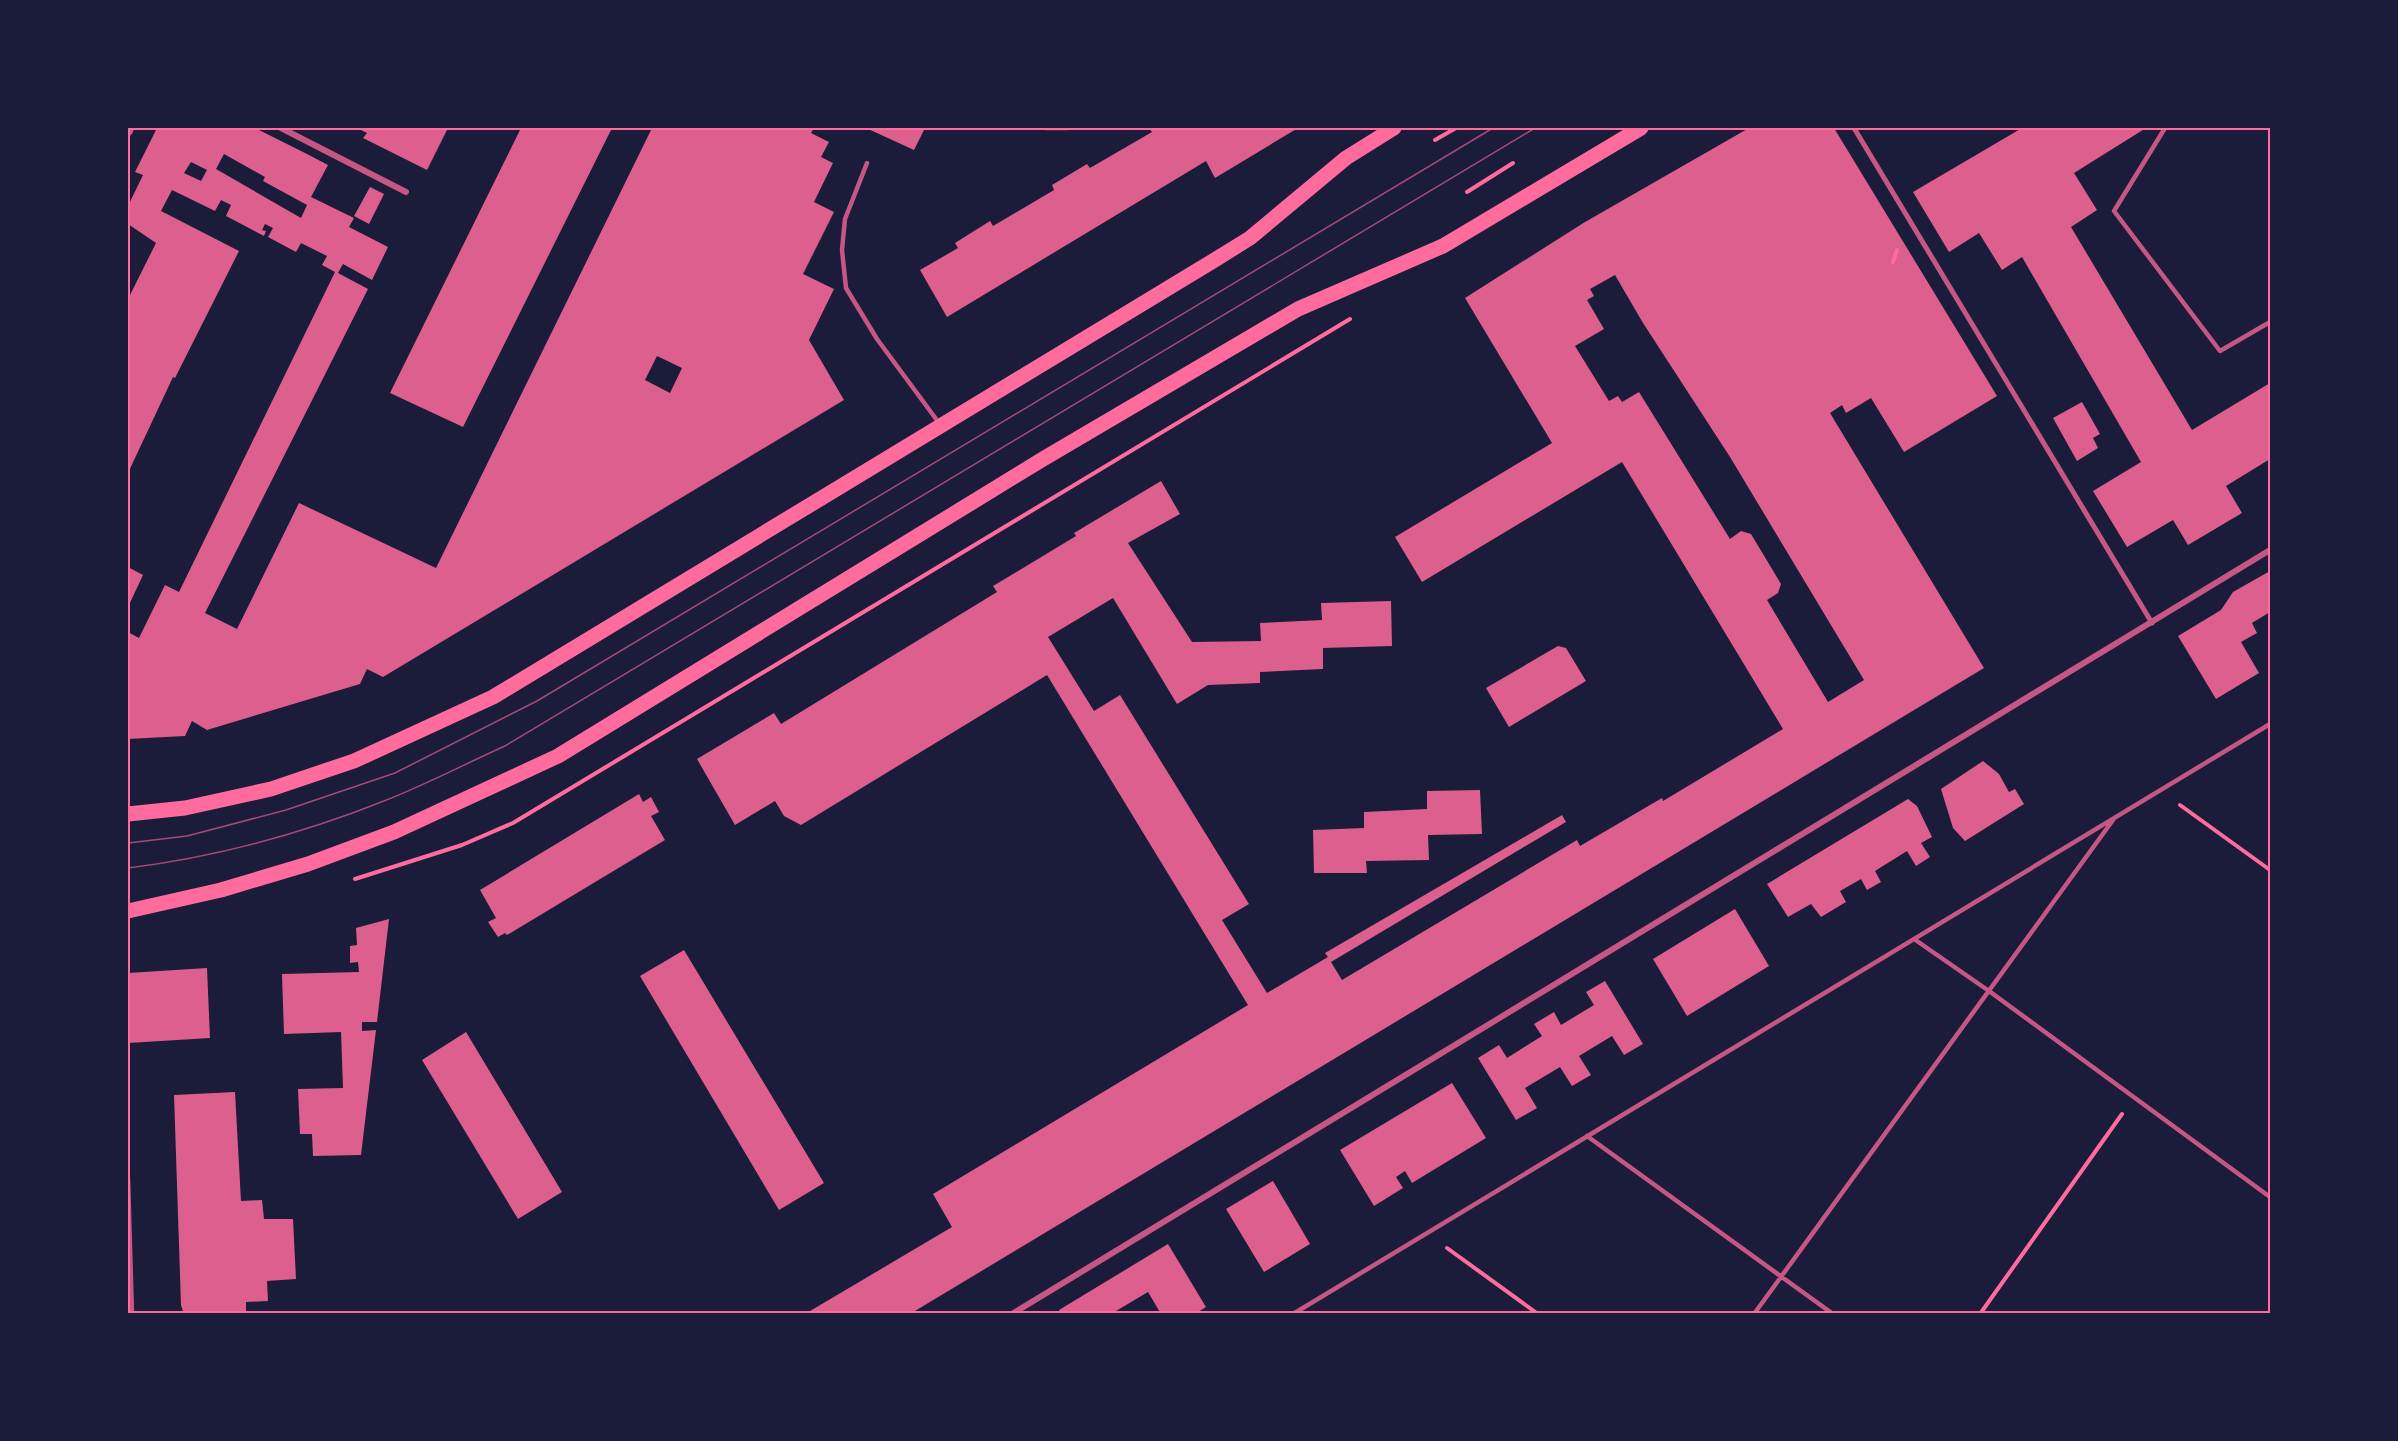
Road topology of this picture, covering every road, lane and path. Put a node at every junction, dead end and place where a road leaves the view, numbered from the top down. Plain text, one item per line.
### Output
1 (281, 128) edge
2 (1046, 128) edge
3 (1067, 128) edge
4 (1394, 128) edge
5 (1456, 128) edge
6 (1641, 128) edge
7 (1854, 128) edge
8 (2165, 128) edge
9 (1435, 140) dead end
10 (867, 163) dead end
11 (1513, 163) dead end
12 (406, 192) dead end
13 (1467, 192) dead end
14 (1897, 250) dead end
15 (1893, 262) dead end
16 (1357, 315) dead end
17 (2271, 322) edge
18 (942, 428) junction
19 (2271, 550) edge
20 (2152, 623) junction
21 (2271, 724) edge
22 (2160, 791) junction
23 (128, 814) edge
24 (2115, 818) junction
25 (423, 858) dead end
26 (2271, 870) edge
27 (128, 911) edge
28 (1914, 939) junction
29 (1989, 991) junction
30 (2134, 1097) junction
31 (1587, 1136) junction
32 (128, 1179) edge
33 (2271, 1197) edge
34 (1427, 1233) junction
35 (1781, 1276) junction
36 (132, 1314) edge
37 (1011, 1314) edge
38 (1293, 1314) edge
39 (1538, 1314) edge
40 (1754, 1314) edge
41 (1833, 1314) edge
42 (1980, 1314) edge

1 - 12 street
2 - 3 lane
4 - 18 main road
5 - 9 path
6 - 27 main road
7 - 20 street
8 - 17 lane
10 - 18 lane
11 - 13 path
14 - 15 path
16 - 25 path
18 - 23 main road
19 - 20 street
20 - 37 street
21 - 22 lane
22 - 24 lane
22 - 26 path
24 - 28 lane
24 - 29 lane
28 - 29 lane
28 - 31 lane
29 - 30 lane
29 - 35 lane
30 - 33 lane
30 - 42 path
31 - 34 lane
31 - 35 lane
32 - 36 lane
34 - 38 lane
34 - 39 path
35 - 40 lane
35 - 41 lane

